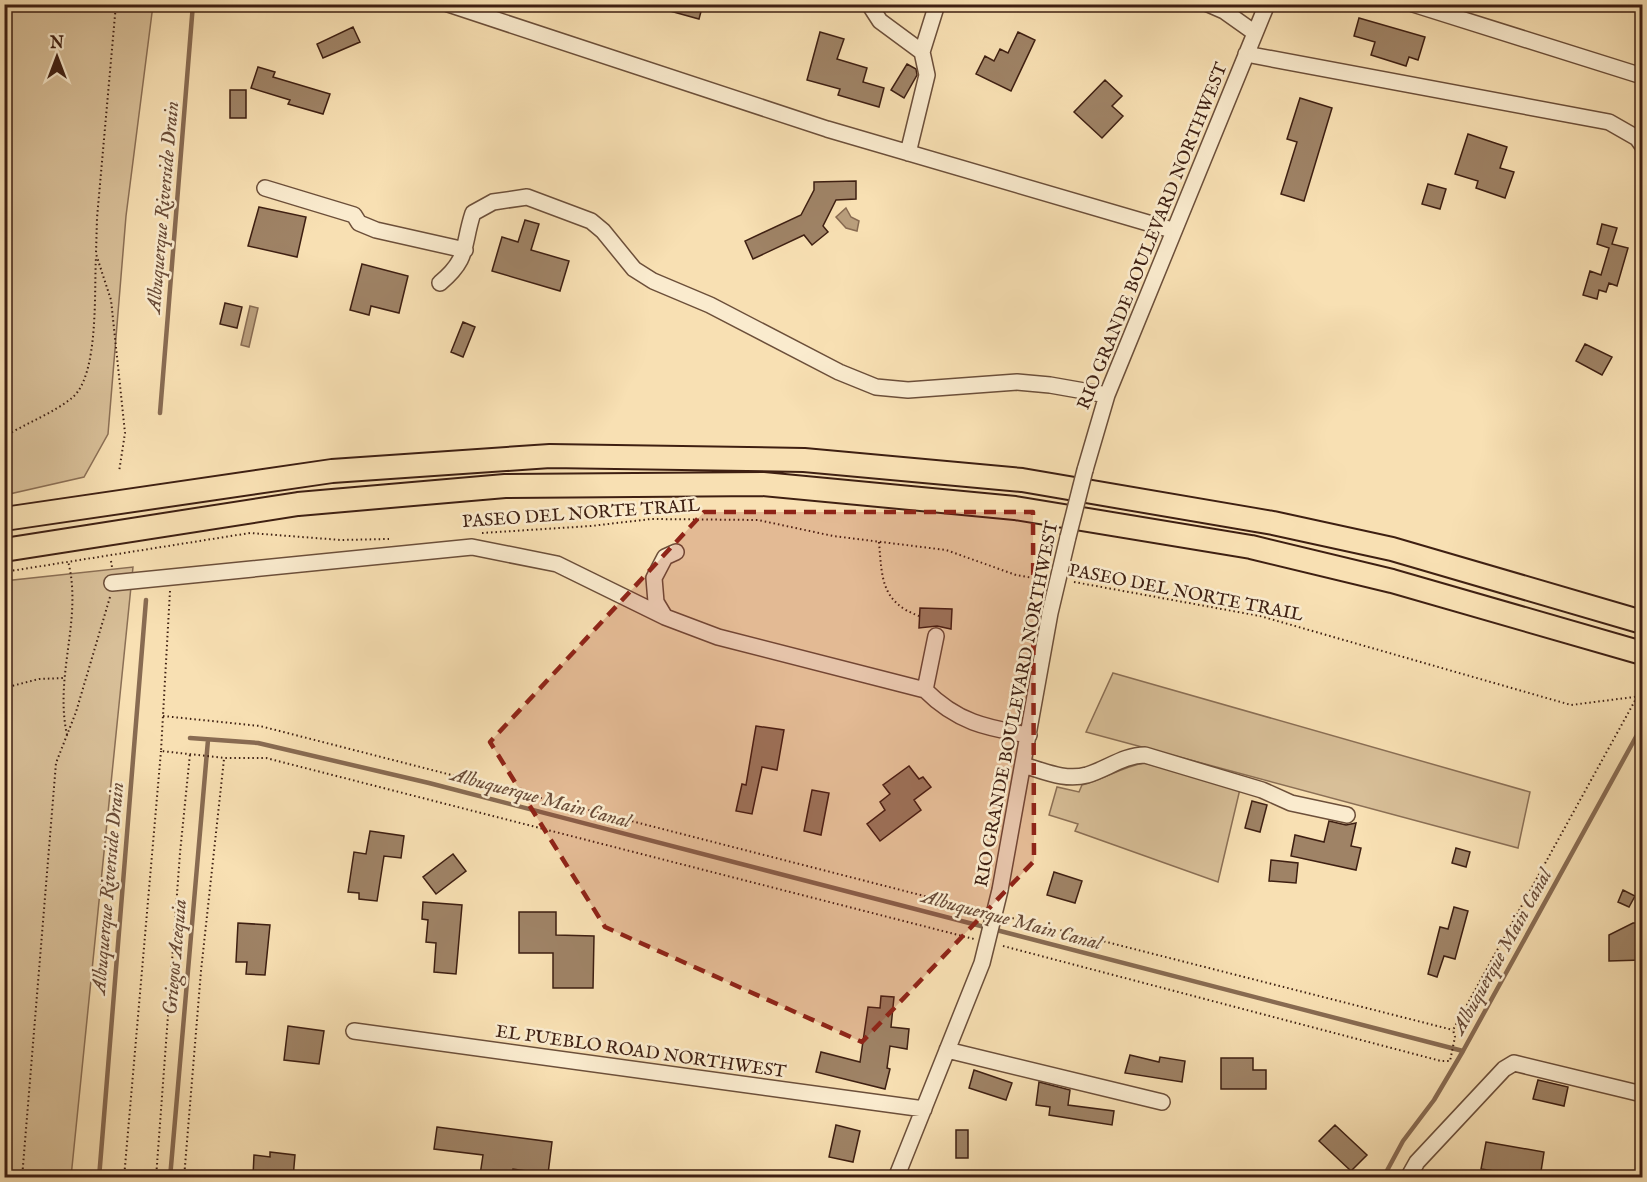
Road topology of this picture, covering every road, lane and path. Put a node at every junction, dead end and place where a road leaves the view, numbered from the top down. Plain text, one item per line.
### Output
1 (116, 4) edge
2 (448, 4) edge
3 (868, 4) edge
4 (937, 4) edge
5 (1208, 4) edge
6 (1267, 4) edge
7 (1413, 4) edge
8 (1255, 33) junction
9 (922, 52) junction
10 (1246, 54) junction
11 (1642, 76) edge
12 (1642, 145) edge
13 (908, 153) junction
14 (265, 188) dead end
15 (1172, 230) junction
16 (465, 250) junction
17 (96, 254) junction
18 (440, 284) dead end
19 (1107, 395) junction
20 (4, 430) edge
21 (12, 432) junction
22 (4, 437) edge
23 (119, 472) dead end
24 (4, 519) edge
25 (472, 534) dead end
26 (389, 539) dead end
27 (879, 542) junction
28 (4, 550) edge
29 (676, 552) dead end
30 (68, 561) junction
31 (111, 561) dead end
32 (4, 572) edge
33 (172, 576) junction
34 (1057, 580) junction
35 (112, 583) junction
36 (919, 615) dead end
37 (665, 617) junction
38 (1642, 622) edge
39 (936, 636) dead end
40 (1642, 653) edge
41 (63, 678) junction
42 (4, 688) edge
43 (925, 690) junction
44 (1642, 696) edge
45 (1637, 697) junction
46 (162, 716) junction
47 (67, 735) junction
48 (1029, 735) junction
49 (160, 751) junction
50 (190, 754) junction
51 (225, 758) junction
52 (1023, 765) junction
53 (1347, 815) dead end
54 (993, 918) junction
55 (988, 940) junction
56 (1452, 1030) junction
57 (354, 1031) dead end
58 (947, 1050) junction
59 (1642, 1094) edge
60 (1162, 1102) dead end
61 (924, 1109) junction
62 (22, 1178) edge
63 (124, 1178) edge
64 (156, 1178) edge
65 (184, 1178) edge
66 (896, 1178) edge
67 (1408, 1178) edge

1 - 17 path
2 - 13 street
3 - 9 street
4 - 9 street
5 - 8 street
6 - 8 street, RIO GRANDE BOULEVARD NORTHWEST
7 - 11 street
8 - 10 street, RIO GRANDE BOULEVARD NORTHWEST
9 - 13 street
10 - 12 street
10 - 15 street, RIO GRANDE BOULEVARD NORTHWEST
13 - 15 street
14 - 16 street
15 - 19 street, RIO GRANDE BOULEVARD NORTHWEST
16 - 18 street
16 - 19 street
17 - 21 path
17 - 23 path
19 - 34 street, RIO GRANDE BOULEVARD NORTHWEST, bridge
20 - 21 path
21 - 22 path
24 - 38 highway
25 - 27 path, PASEO DEL NORTE TRAIL
26 - 30 path
27 - 34 path, PASEO DEL NORTE TRAIL
27 - 36 path
28 - 40 highway
29 - 37 street
30 - 32 path
30 - 41 path
31 - 35 path
33 - 35 street
33 - 37 street
33 - 46 path
34 - 45 path, PASEO DEL NORTE TRAIL
34 - 48 street, RIO GRANDE BOULEVARD NORTHWEST
35 - 47 path
37 - 43 street
39 - 43 street
41 - 42 path
41 - 47 path
43 - 48 street
44 - 45 path, PASEO DEL NORTE TRAIL
45 - 56 path
46 - 49 path
46 - 54 path
47 - 62 path
48 - 52 street, RIO GRANDE BOULEVARD NORTHWEST
49 - 50 path
49 - 63 path
50 - 51 path
50 - 64 path
51 - 55 path
51 - 65 path
52 - 53 street
52 - 54 street, RIO GRANDE BOULEVARD NORTHWEST
54 - 55 street, RIO GRANDE BOULEVARD NORTHWEST
54 - 56 path
55 - 56 path
55 - 58 street, RIO GRANDE BOULEVARD NORTHWEST
57 - 61 street, EL PUEBLO ROAD NORTHWEST
58 - 60 street
58 - 61 street, RIO GRANDE BOULEVARD NORTHWEST
59 - 67 street
61 - 66 street, RIO GRANDE BOULEVARD NORTHWEST

